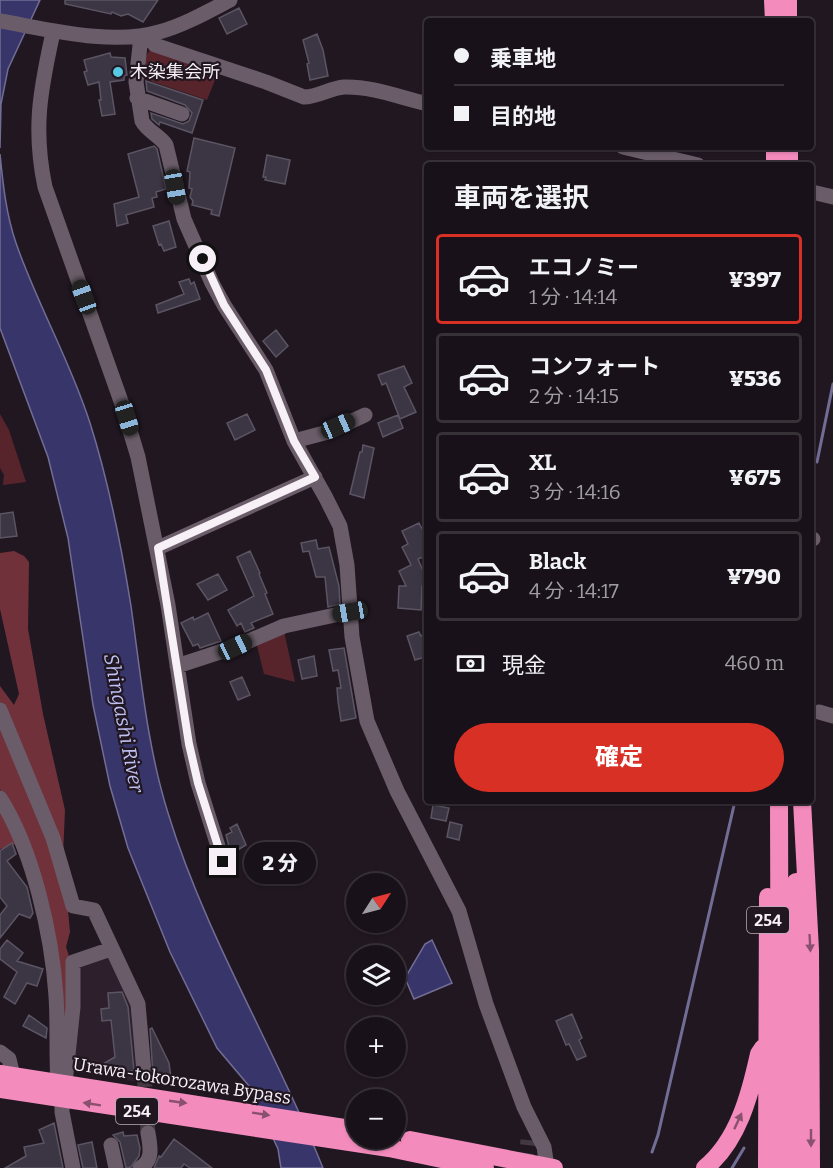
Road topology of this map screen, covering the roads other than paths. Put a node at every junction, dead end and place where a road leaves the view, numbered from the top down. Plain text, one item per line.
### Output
1 (230, 0) edge
2 (773, 0) edge
3 (788, 0) edge
4 (774, 18) edge
5 (788, 18) edge
6 (0, 21) edge
7 (50, 33) junction
8 (144, 36) junction
9 (137, 98) junction
10 (424, 103) edge
11 (182, 114) dead end
12 (636, 150) edge
13 (686, 162) edge
14 (814, 192) edge
15 (833, 197) edge
16 (365, 415) dead end
17 (294, 441) junction
18 (315, 477) junction
19 (158, 548) junction
20 (350, 612) junction
21 (177, 666) junction
22 (0, 710) edge
23 (0, 798) edge
24 (768, 804) edge
25 (779, 804) edge
26 (796, 804) edge
27 (802, 804) edge
28 (223, 862) dead end
29 (111, 949) junction
30 (781, 1035) junction
31 (502, 1049) junction
32 (0, 1052) edge
33 (144, 1072) tunnel mouth
34 (4, 1080) edge
35 (62, 1088) junction
36 (346, 1131) edge
37 (148, 1133) tunnel mouth
38 (334, 1133) junction
39 (406, 1139) edge
40 (528, 1140) tunnel mouth
41 (111, 1145) dead end
42 (551, 1167) edge
43 (74, 1168) edge
44 (116, 1168) edge
45 (140, 1168) edge
46 (485, 1168) edge
47 (705, 1168) edge
48 (767, 1168) edge
49 (780, 1168) edge
50 (793, 1168) edge
51 (811, 1168) edge

1 - 8 street
2 - 4 highway
3 - 5 highway
6 - 7 street
7 - 8 street
7 - 19 street
8 - 9 street
8 - 10 street
9 - 11 street
9 - 17 street
12 - 13 street
14 - 15 street
16 - 17 street
17 - 18 street
18 - 19 street
18 - 20 street
19 - 21 street
20 - 21 street
20 - 31 street
21 - 28 street
22 - 29 street
23 - 35 street
24 - 30 highway, 254
25 - 30 highway, 254
26 - 30 highway, 254
27 -> 51 highway, 254
29 - 33 street
29 - 35 street
47 -> 30 highway, 254
30 - 48 highway, 254
30 - 49 highway, 254
30 - 50 highway, 254
31 - 40 street
31 - 42 street
32 - 34 street
34 - 35 highway, Urawa-tokorozawa Bypass / 254
35 -> 38 highway, Urawa-tokorozawa Bypass / 254
38 -> 35 highway, Urawa-tokorozawa Bypass / 254
35 - 43 street
36 - 38 highway, Urawa-tokorozawa Bypass / 254
37 - 45 street
38 - 46 highway, Urawa-tokorozawa Bypass / 254
39 - 42 highway
41 - 44 street

